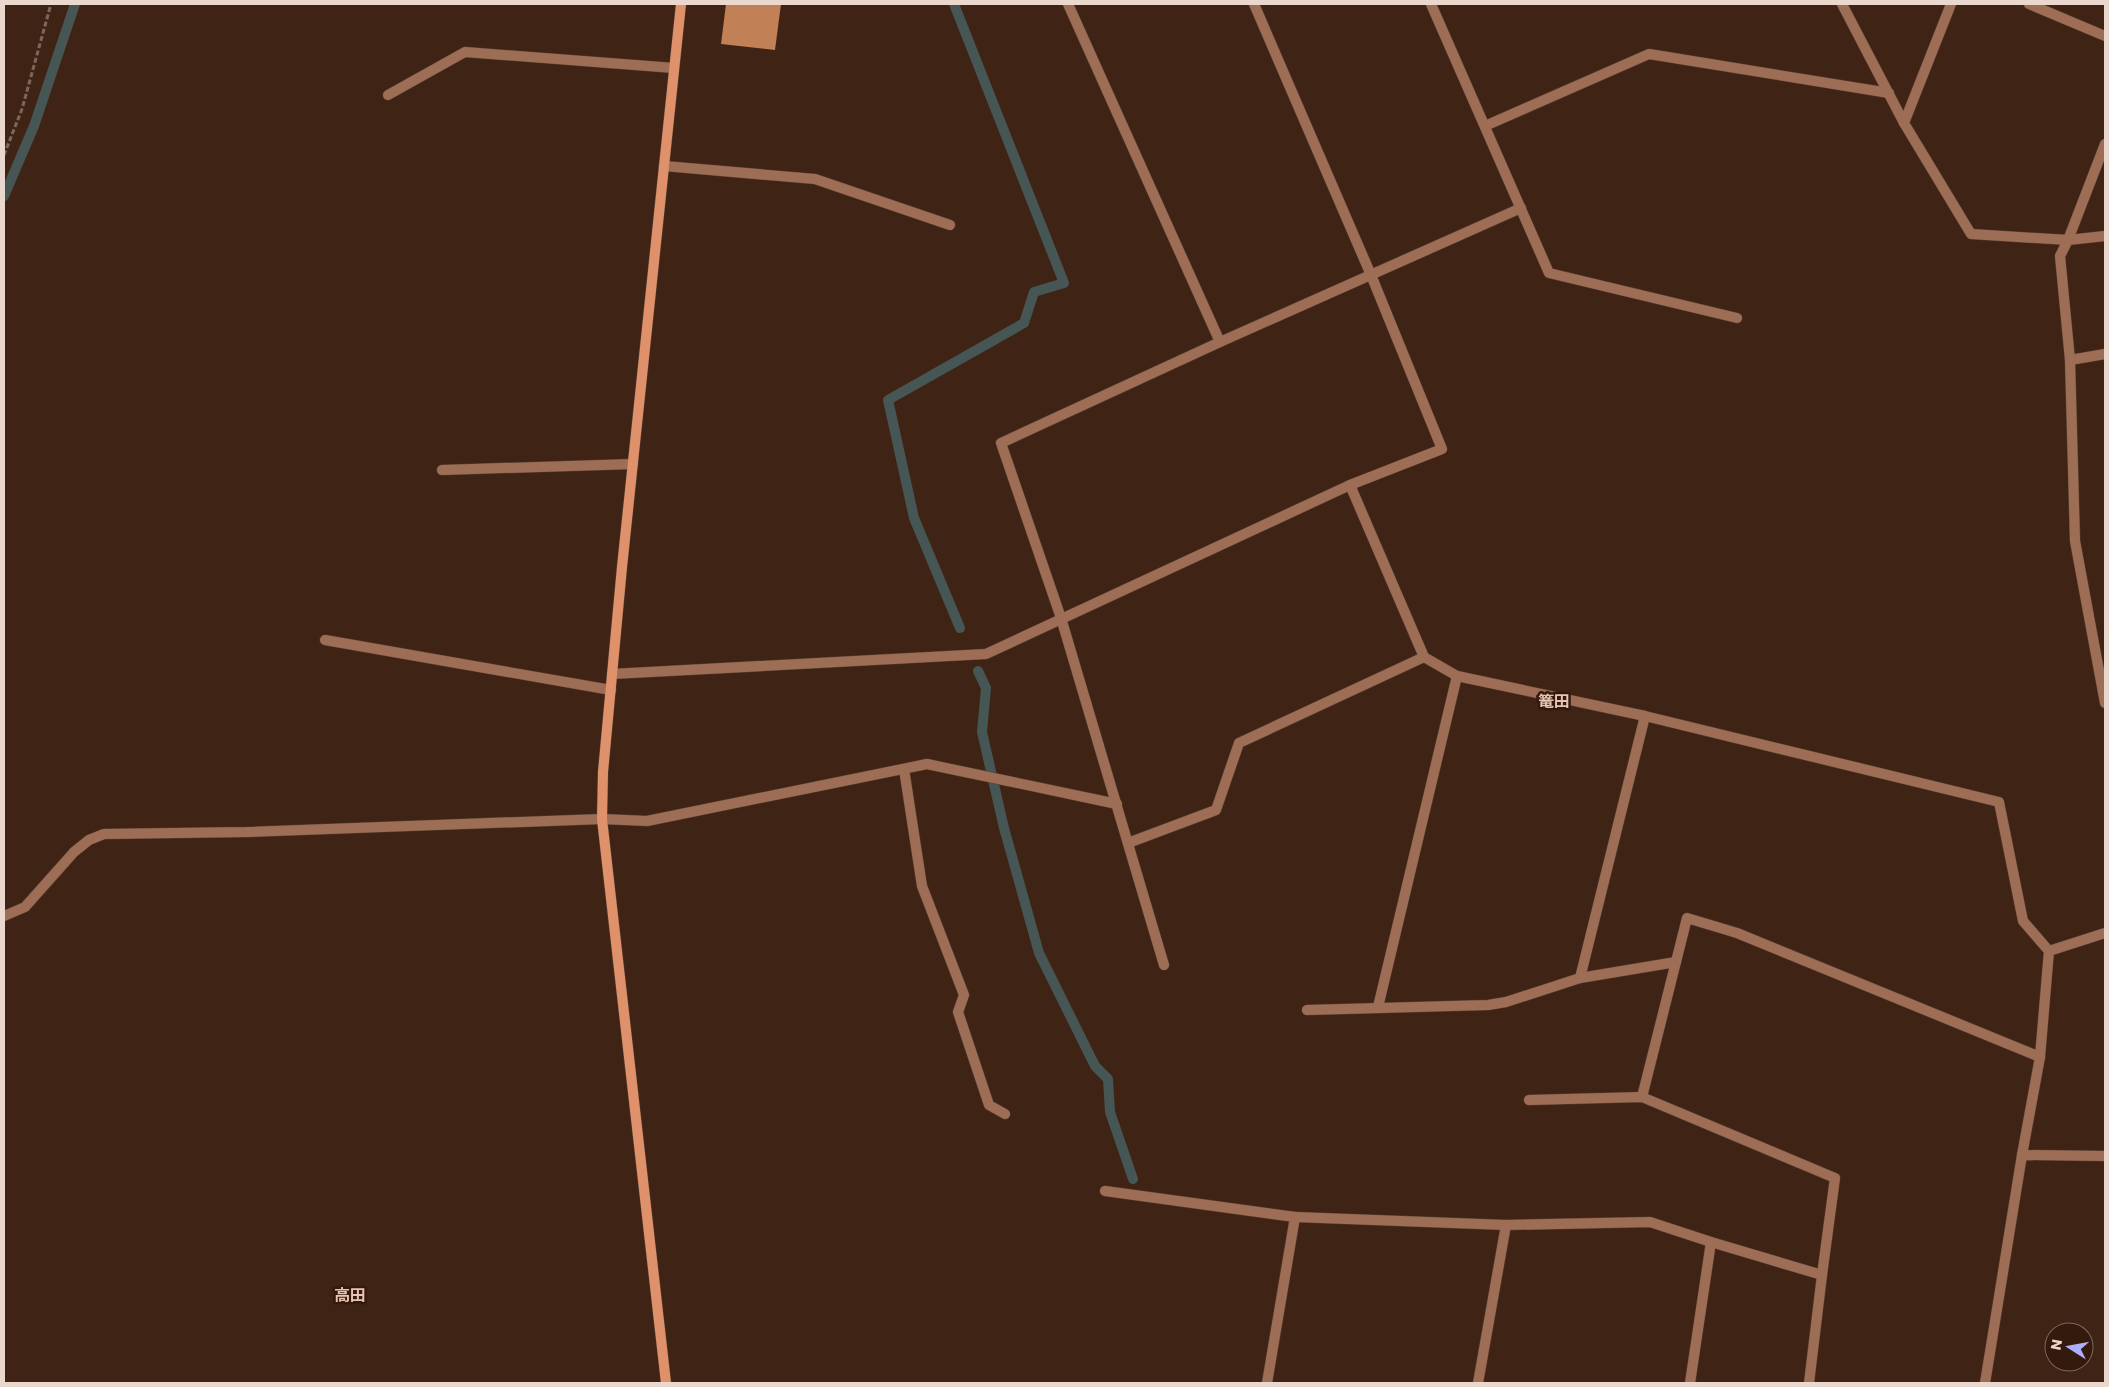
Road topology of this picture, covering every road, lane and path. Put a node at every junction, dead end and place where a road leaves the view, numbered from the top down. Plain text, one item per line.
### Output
1 (51, 4) edge
2 (680, 4) edge
3 (1068, 4) edge
4 (1254, 4) edge
5 (1431, 4) edge
6 (1951, 4) edge
7 (2033, 4) edge
8 (1844, 5) edge
9 (2105, 36) edge
10 (674, 68) junction
11 (1889, 93) junction
12 (388, 95) dead end
13 (1904, 123) junction
14 (1484, 126) junction
15 (2105, 144) edge
16 (4, 155) edge
17 (664, 166) junction
18 (1521, 208) junction
19 (950, 225) dead end
20 (2105, 236) edge
21 (2068, 240) junction
22 (1371, 275) junction
23 (1737, 318) dead end
24 (1220, 342) junction
25 (2105, 354) edge
26 (2070, 360) junction
27 (633, 464) junction
28 (442, 470) dead end
29 (1350, 485) junction
30 (1061, 618) junction
31 (325, 640) dead end
32 (1424, 657) junction
33 (612, 674) junction
34 (1457, 676) junction
35 (611, 690) junction
36 (2105, 702) edge
37 (1645, 716) junction
38 (904, 769) junction
39 (1116, 804) junction
40 (602, 819) junction
41 (1128, 843) junction
42 (4, 916) edge
43 (2105, 934) edge
44 (2049, 951) junction
45 (1676, 962) junction
46 (1164, 965) dead end
47 (1580, 978) junction
48 (1378, 1007) junction
49 (1307, 1010) dead end
50 (2040, 1057) junction
51 (1642, 1097) junction
52 (1529, 1100) dead end
53 (1005, 1114) dead end
54 (2022, 1155) junction
55 (2105, 1156) edge
56 (1105, 1191) dead end
57 (1295, 1217) junction
58 (1506, 1225) junction
59 (1711, 1242) junction
60 (1822, 1275) junction
61 (666, 1383) edge
62 (1267, 1383) edge
63 (1478, 1383) edge
64 (1690, 1383) edge
65 (1809, 1383) edge
66 (1985, 1383) edge

1 - 16 path
2 - 10 street
3 - 24 street
4 - 22 street
5 - 14 street
6 - 13 street
7 - 9 street
8 - 11 street
10 - 12 street
10 - 17 street
11 - 13 street
11 - 14 street
13 - 21 street
14 - 18 street
15 - 21 street
17 - 19 street
17 - 27 street
18 - 22 street
18 - 23 street
20 - 21 street
21 - 26 street
22 - 24 street
22 - 29 street
24 - 30 street
25 - 26 street
26 - 36 street
27 - 28 street
27 - 33 street
29 - 30 street
29 - 32 street
30 - 33 street
30 - 39 street
31 - 35 street
32 - 34 street
32 - 41 street
33 - 35 street
34 - 37 street
34 - 48 street
35 - 40 street
37 - 44 street
37 - 47 street
38 - 39 street
38 - 40 street
38 - 53 street
39 - 41 street
40 - 42 street
40 - 61 street
41 - 46 street
43 - 44 street
44 - 50 street
45 - 47 street
45 - 50 street
45 - 51 street
47 - 48 street
48 - 49 street
50 - 54 street
51 - 52 street
51 - 60 street
54 - 55 street
54 - 66 street
56 - 57 street
57 - 58 street
57 - 62 street
58 - 59 street
58 - 63 street
59 - 60 street
59 - 64 street
60 - 65 street

